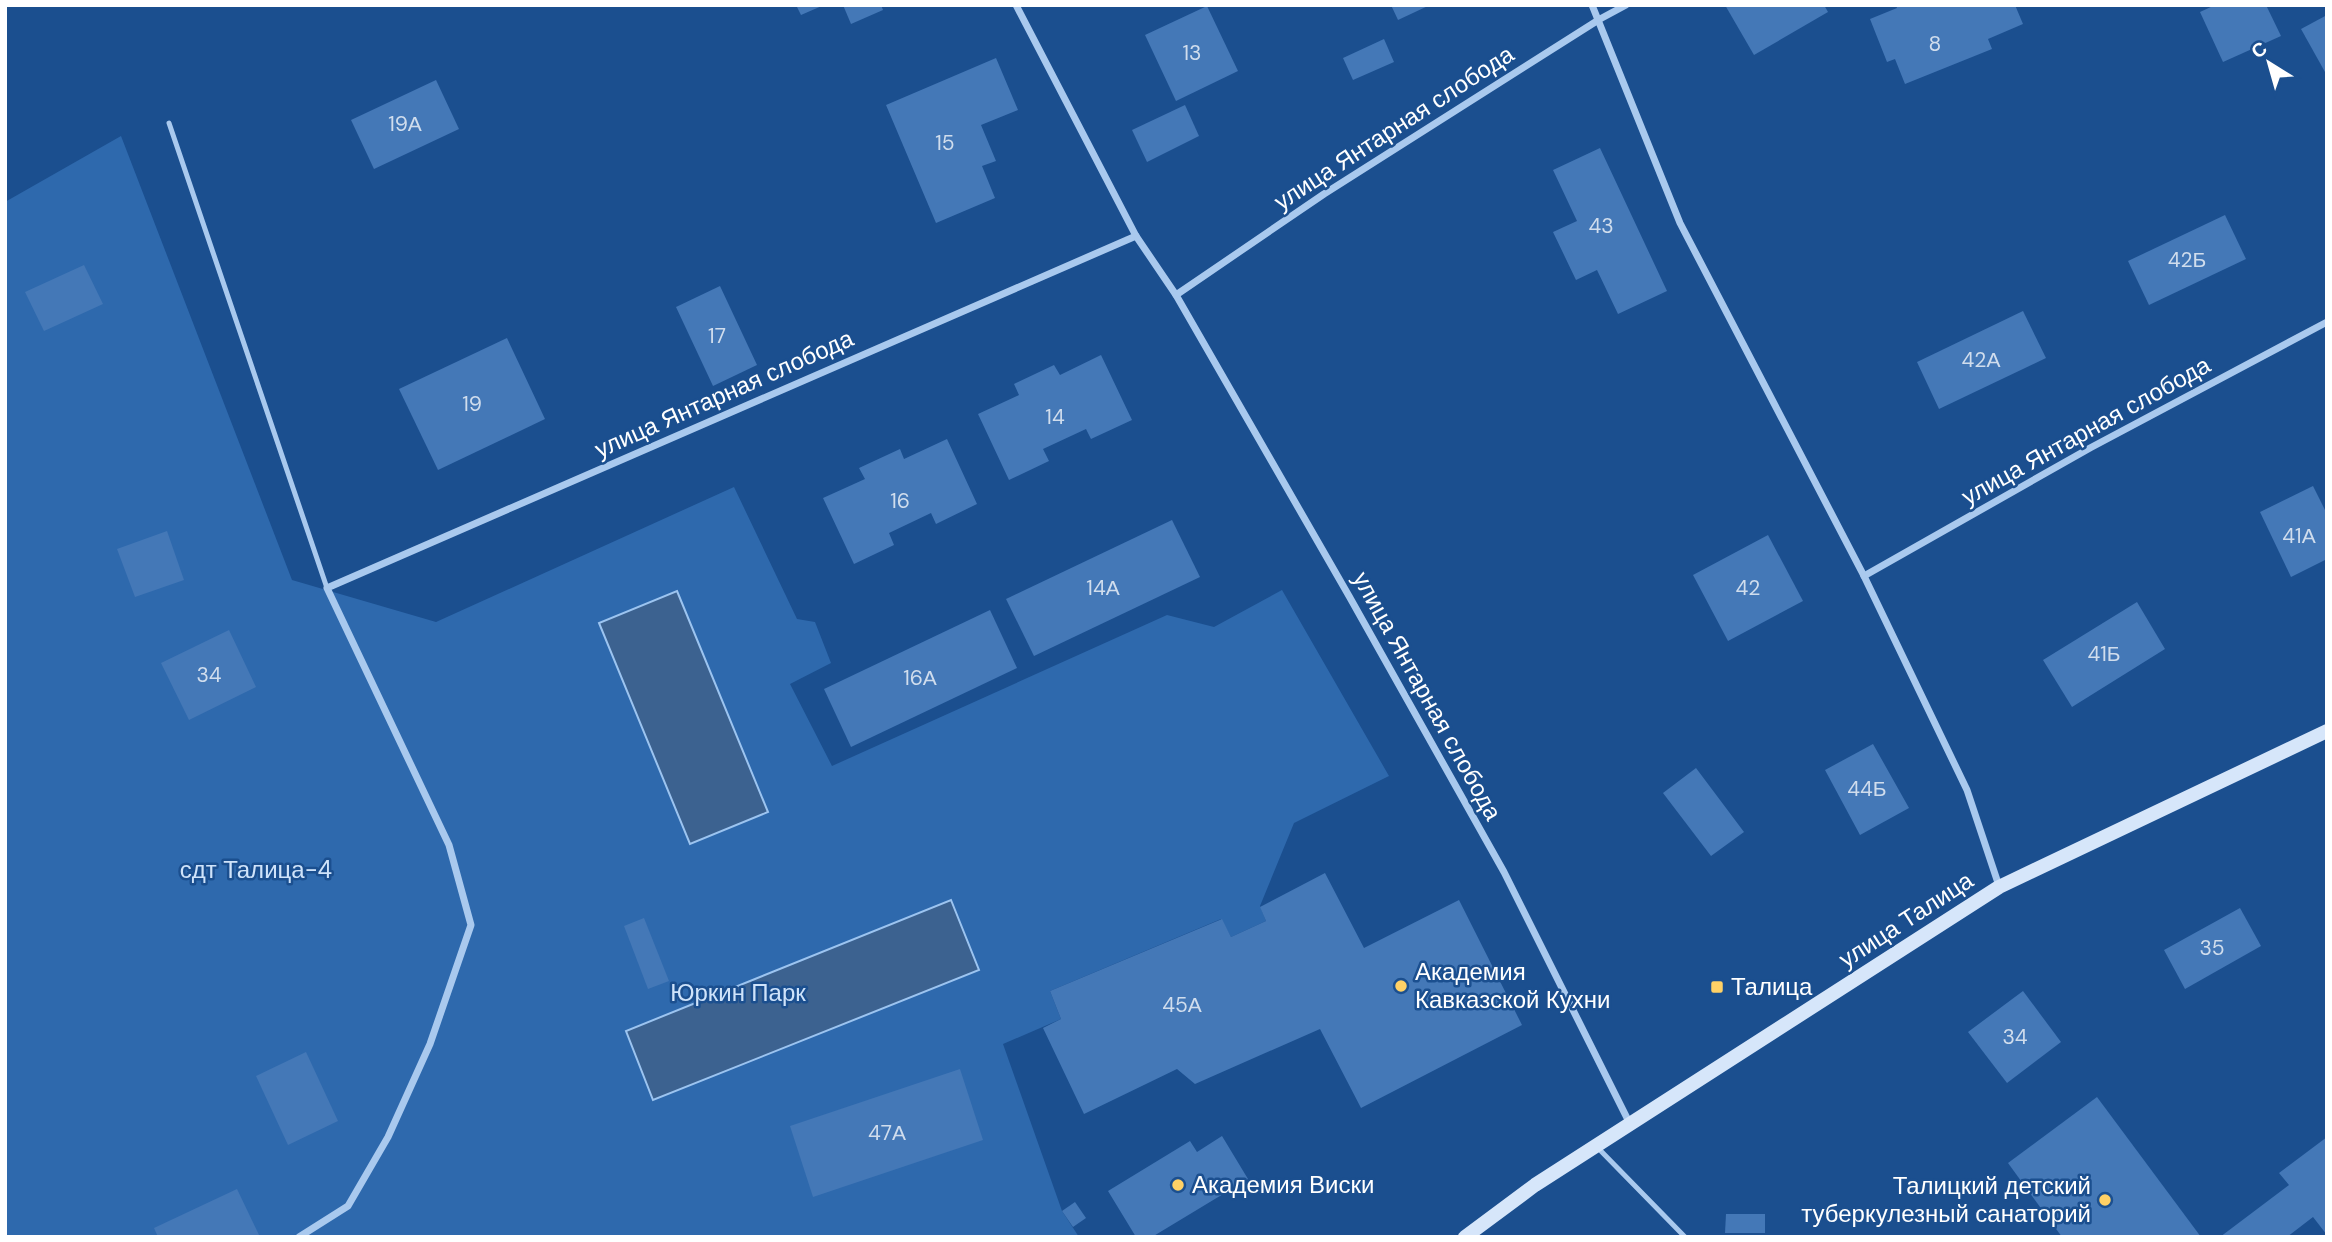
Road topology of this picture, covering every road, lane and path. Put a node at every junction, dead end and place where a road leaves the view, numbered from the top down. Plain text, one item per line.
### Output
1 (1016, 5) edge
2 (1592, 5) edge
3 (1626, 5) edge
4 (1600, 19) junction
5 (169, 123) dead end
6 (1136, 236) junction
7 (1176, 295) junction
8 (2327, 322) edge
9 (1864, 576) junction
10 (327, 588) junction
11 (2327, 731) edge
12 (1999, 887) junction
13 (1631, 1124) junction
14 (1596, 1146) junction
15 (299, 1237) edge
16 (1465, 1237) edge
17 (1685, 1237) edge

1 - 6 street, улица Янтарная слобода
2 - 4 street
3 - 4 street, улица Янтарная слобода
4 - 7 street, улица Янтарная слобода
4 - 9 street
5 - 10 lane
6 - 7 street, улица Янтарная слобода
6 - 10 street, улица Янтарная слобода
7 - 13 street, улица Янтарная слобода
8 - 9 street, улица Янтарная слобода
9 - 12 street
10 - 15 street
11 - 12 street, улица Талица
12 - 13 street, улица Талица
13 - 14 street, улица Талица
14 - 16 street, улица Талица
14 - 17 lane

